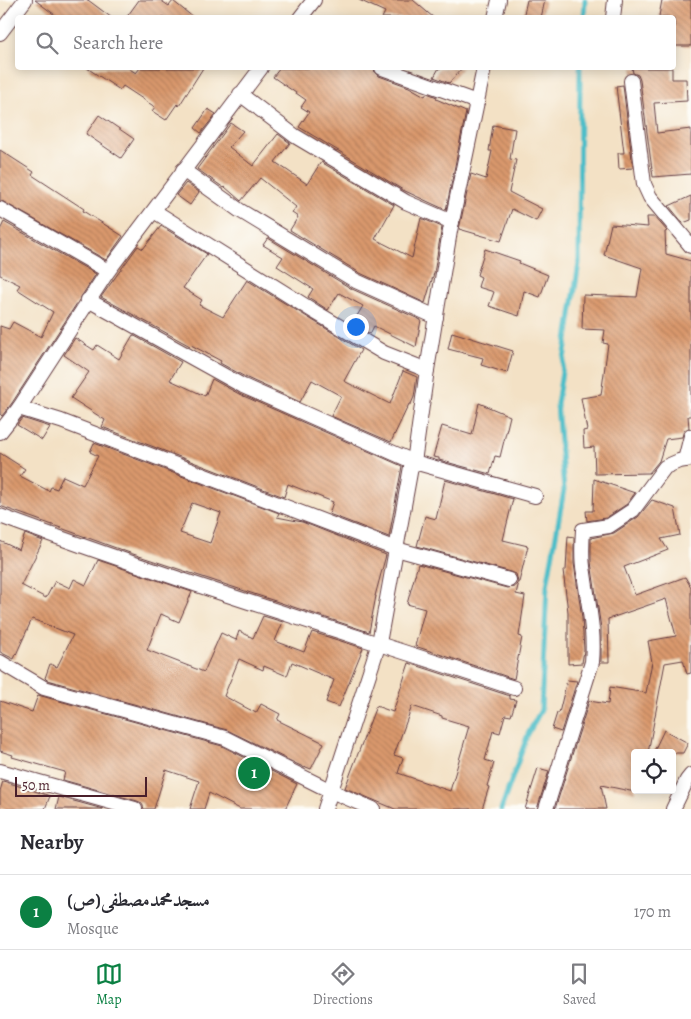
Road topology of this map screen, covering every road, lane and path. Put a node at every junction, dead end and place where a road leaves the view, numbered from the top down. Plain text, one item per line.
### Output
1 (26, 0) edge
2 (314, 0) edge
3 (498, 0) edge
4 (615, 0) edge
5 (302, 15) edge
6 (496, 15) edge
7 (613, 15) edge
8 (0, 33) edge
9 (259, 70) edge
10 (388, 70) edge
11 (484, 70) edge
12 (631, 81) dead end
13 (240, 94) junction
14 (477, 102) junction
15 (183, 170) junction
16 (0, 209) edge
17 (154, 210) junction
18 (452, 222) junction
19 (691, 246) edge
20 (108, 271) junction
21 (88, 300) junction
22 (436, 317) junction
23 (427, 370) junction
24 (19, 408) junction
25 (0, 432) edge
26 (691, 436) edge
27 (688, 459) edge
28 (414, 462) junction
29 (535, 496) dead end
30 (0, 516) edge
31 (396, 548) junction
32 (508, 580) dead end
33 (379, 643) junction
34 (0, 662) edge
35 (514, 688) dead end
36 (0, 772) edge
37 (691, 775) edge
38 (331, 791) junction
39 (135, 809) edge
40 (325, 809) edge
41 (373, 809) edge
42 (546, 809) edge
43 (674, 809) edge

1 - 8 street
2 - 5 street
3 - 6 street
4 - 7 street
9 - 13 street
10 - 14 street
11 - 14 street
12 - 19 street
13 - 15 street
13 - 18 street
14 - 18 street
15 - 17 street
15 - 22 street
16 - 20 street
17 - 20 street
17 - 23 street
18 - 22 street
20 - 21 street
21 - 24 street
21 - 28 street
22 - 23 street
23 - 28 street
24 - 25 street
24 - 31 street
26 - 27 street
27 - 42 street
28 - 29 street
28 - 31 street
30 - 33 street
31 - 32 street
31 - 33 street
33 - 35 street
33 - 38 street
34 - 38 street
36 - 39 street
37 - 43 street
38 - 40 street
38 - 41 street

